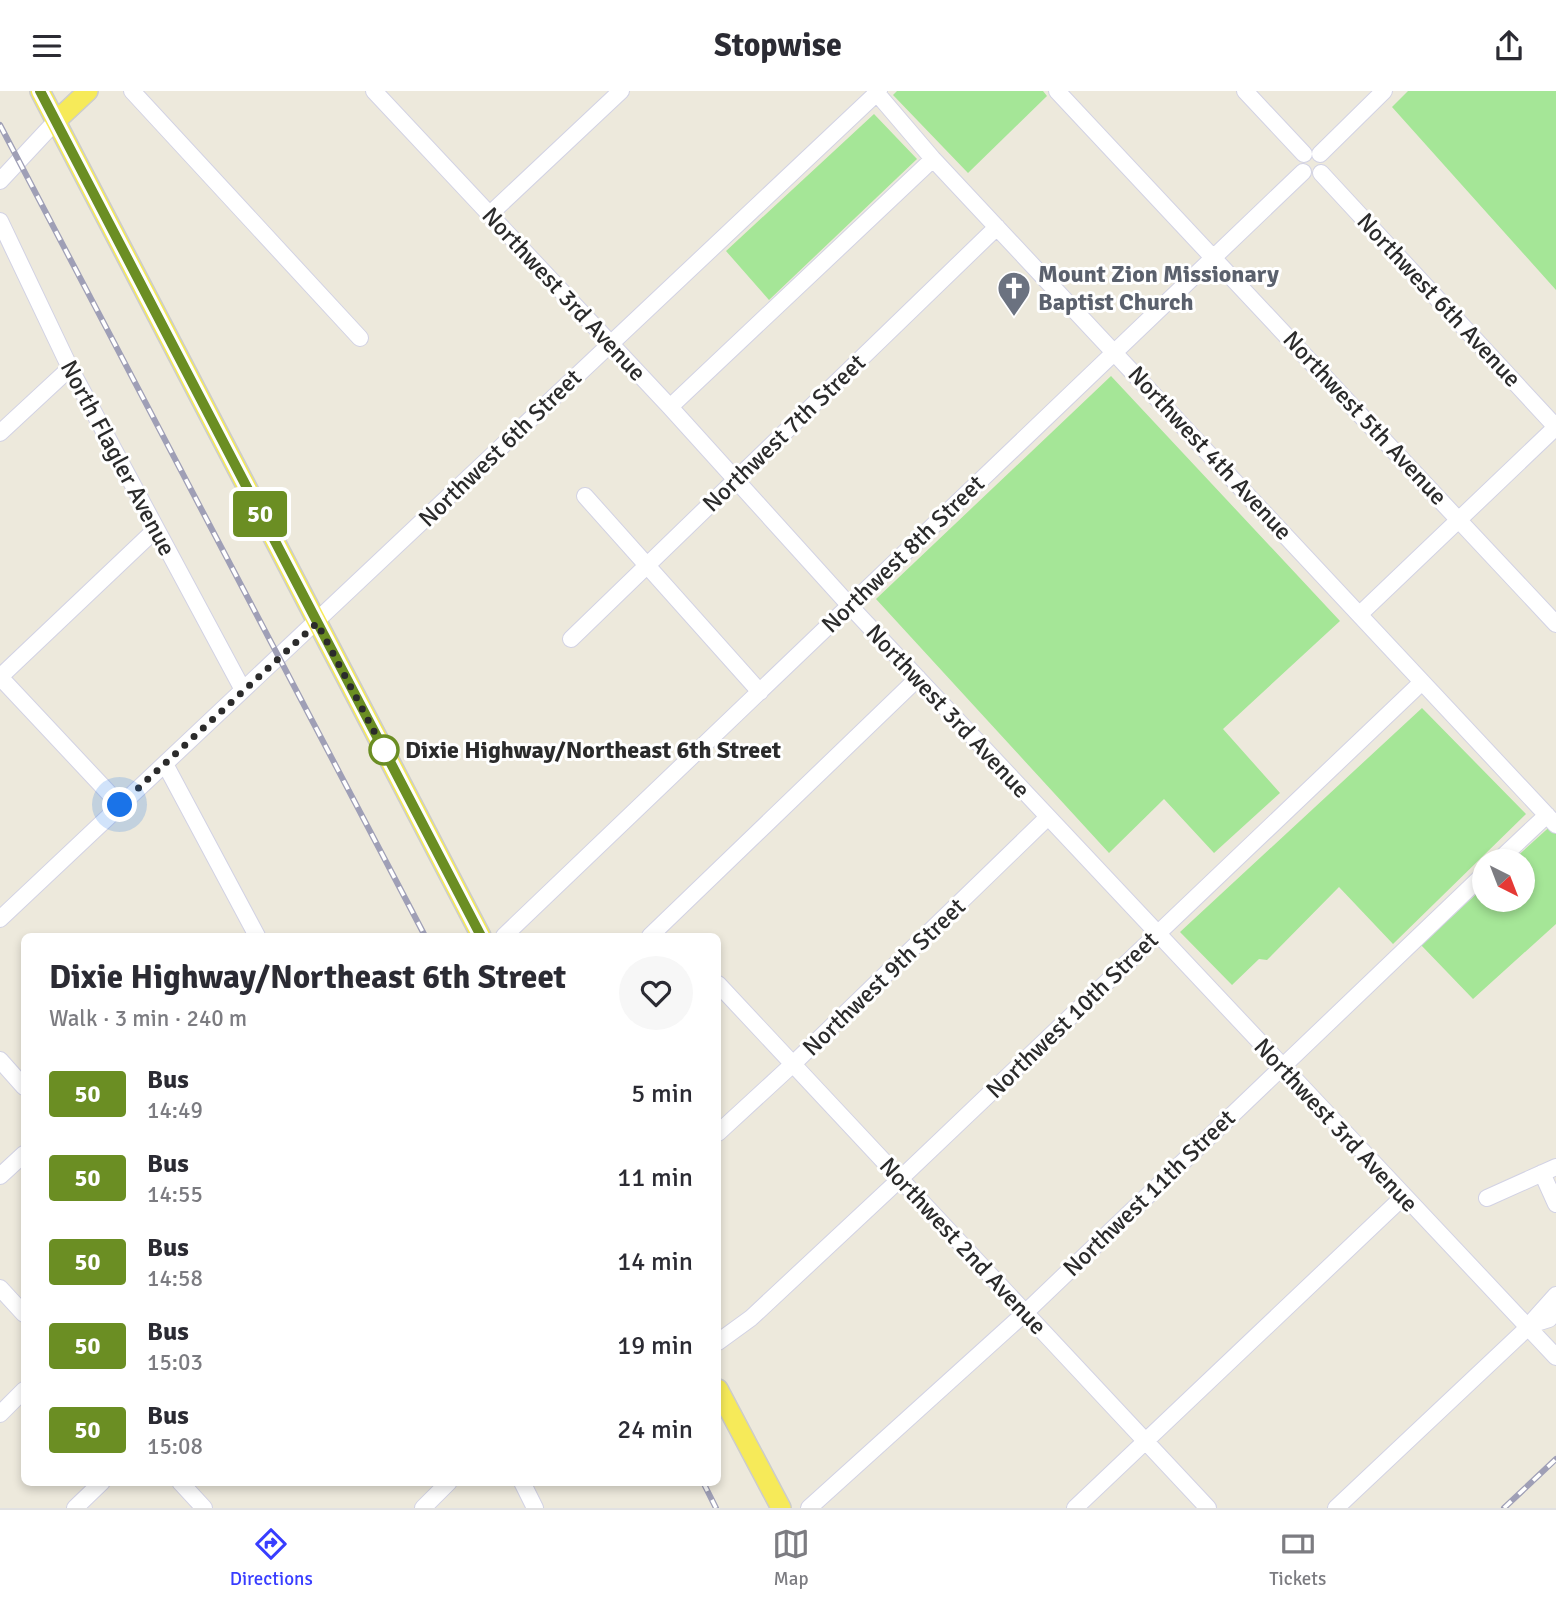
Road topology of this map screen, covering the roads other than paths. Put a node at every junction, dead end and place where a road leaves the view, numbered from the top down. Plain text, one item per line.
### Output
1 (40, 91) edge
2 (88, 91) edge
3 (132, 91) edge
4 (374, 91) edge
5 (621, 91) edge
6 (1056, 91) edge
7 (1245, 91) edge
8 (1384, 91) edge
9 (877, 92) edge
10 (56, 121) junction
11 (1312, 154) junction
12 (933, 159) junction
13 (1303, 172) junction
14 (1321, 173) junction
15 (0, 181) edge
16 (490, 214) junction
17 (0, 221) edge
18 (997, 227) junction
19 (1214, 257) junction
20 (360, 338) dead end
21 (610, 343) junction
22 (1114, 350) junction
23 (70, 368) junction
24 (670, 407) junction
25 (1556, 427) edge
26 (0, 433) edge
27 (735, 478) junction
28 (585, 496) dead end
29 (1460, 520) junction
30 (155, 530) junction
31 (648, 565) junction
32 (850, 606) junction
33 (1360, 614) junction
34 (317, 623) junction
35 (1556, 624) edge
36 (571, 639) dead end
37 (0, 677) edge
38 (918, 678) junction
39 (1422, 682) junction
40 (243, 691) junction
41 (760, 692) junction
42 (164, 764) junction
43 (120, 805) junction
44 (1048, 817) junction
45 (1551, 820) edge
46 (1514, 849) edge
47 (1472, 885) edge
48 (0, 919) edge
49 (254, 933) edge
50 (479, 933) edge
51 (507, 933) edge
52 (661, 933) edge
53 (1156, 934) junction
54 (721, 987) edge
55 (0, 1061) edge
56 (793, 1064) junction
57 (1280, 1066) junction
58 (21, 1084) edge
59 (721, 1130) edge
60 (21, 1157) edge
61 (1549, 1170) edge
62 (0, 1177) edge
63 (900, 1179) junction
64 (1404, 1197) junction
65 (1487, 1198) dead end
66 (1556, 1204) edge
67 (0, 1288) edge
68 (1556, 1295) edge
69 (21, 1311) edge
70 (1026, 1312) junction
71 (1556, 1312) edge
72 (1527, 1326) junction
73 (721, 1340) edge
74 (1556, 1357) edge
75 (21, 1393) edge
76 (721, 1395) edge
77 (0, 1414) edge
78 (1146, 1443) junction
79 (98, 1486) edge
80 (187, 1486) edge
81 (445, 1486) edge
82 (524, 1486) edge
83 (75, 1508) edge
84 (204, 1508) edge
85 (423, 1508) edge
86 (535, 1508) edge
87 (780, 1508) edge
88 (809, 1508) edge
89 (1075, 1508) edge
90 (1208, 1508) edge
91 (1336, 1508) edge

1 - 10 main road
2 - 10 main road
3 - 20 street
4 - 16 street, Northwest 3rd Avenue
5 - 16 street
6 - 19 street, Northwest 5th Avenue
7 - 11 street
8 - 11 street
9 - 12 street, Northwest 4th Avenue
9 - 21 street, Northwest 6th Street
10 - 15 street
10 - 34 main road
11 - 13 street
11 - 14 street
12 - 18 street, Northwest 4th Avenue
12 - 24 street
13 - 14 street
13 - 19 street, Northwest 8th Street
14 - 25 street, Northwest 6th Avenue
16 - 21 street, Northwest 3rd Avenue
17 - 23 street, North Flagler Avenue
18 - 22 street, Northwest 4th Avenue
18 - 27 street, Northwest 7th Street
19 - 22 street, Northwest 8th Street
19 - 29 street, Northwest 5th Avenue
21 - 24 street, Northwest 3rd Avenue
21 - 34 street, Northwest 6th Street
22 - 32 street, Northwest 8th Street
22 - 33 street, Northwest 4th Avenue
23 - 26 street
23 - 30 street, North Flagler Avenue
24 - 27 street, Northwest 3rd Avenue
25 - 29 street
27 - 31 street, Northwest 7th Street
27 - 32 street, Northwest 3rd Avenue
28 - 31 street
29 - 33 street
29 - 35 street, Northwest 5th Avenue
30 - 37 street
30 - 40 street, North Flagler Avenue
31 - 36 street, Northwest 7th Street
31 - 41 street
32 - 38 street, Northwest 3rd Avenue
32 - 41 street, Northwest 8th Street
33 - 39 street, Northwest 4th Avenue
34 - 40 street, Northwest 6th Street
34 - 50 main road
37 - 43 street
38 - 44 street, Northwest 3rd Avenue
38 - 52 street
39 - 45 street, Northwest 4th Avenue
39 - 53 street, Northwest 10th Street
40 - 42 street, Northwest 6th Street
41 - 51 street, Northwest 8th Street
42 - 43 street, Northwest 6th Street
42 - 49 street
43 - 48 street, Northwest 6th Street
44 - 53 street, Northwest 3rd Avenue
44 - 56 street, Northwest 9th Street
45 - 46 street
47 - 57 street, Northwest 11th Street
53 - 57 street, Northwest 3rd Avenue
53 - 63 street, Northwest 10th Street
54 - 56 street, Northwest 2nd Avenue
55 - 58 street
56 - 59 street, Northwest 9th Street
56 - 63 street, Northwest 2nd Avenue
57 - 64 street, Northwest 3rd Avenue
57 - 70 street, Northwest 11th Street
60 - 62 street
61 - 65 street
61 - 66 street
63 - 70 street, Northwest 2nd Avenue
63 - 73 street, Northwest 10th Street
64 - 72 street, Northwest 3rd Avenue
64 - 78 street
67 - 69 street
68 - 72 street
70 - 78 street, Northwest 2nd Avenue
70 - 88 street, Northwest 11th Street
71 - 72 street
72 - 74 street, Northwest 3rd Avenue
72 - 91 street
75 - 77 street
76 - 87 main road
78 - 89 street
78 - 90 street, Northwest 2nd Avenue
79 - 83 street
80 - 84 street
81 - 85 street
82 - 86 street

